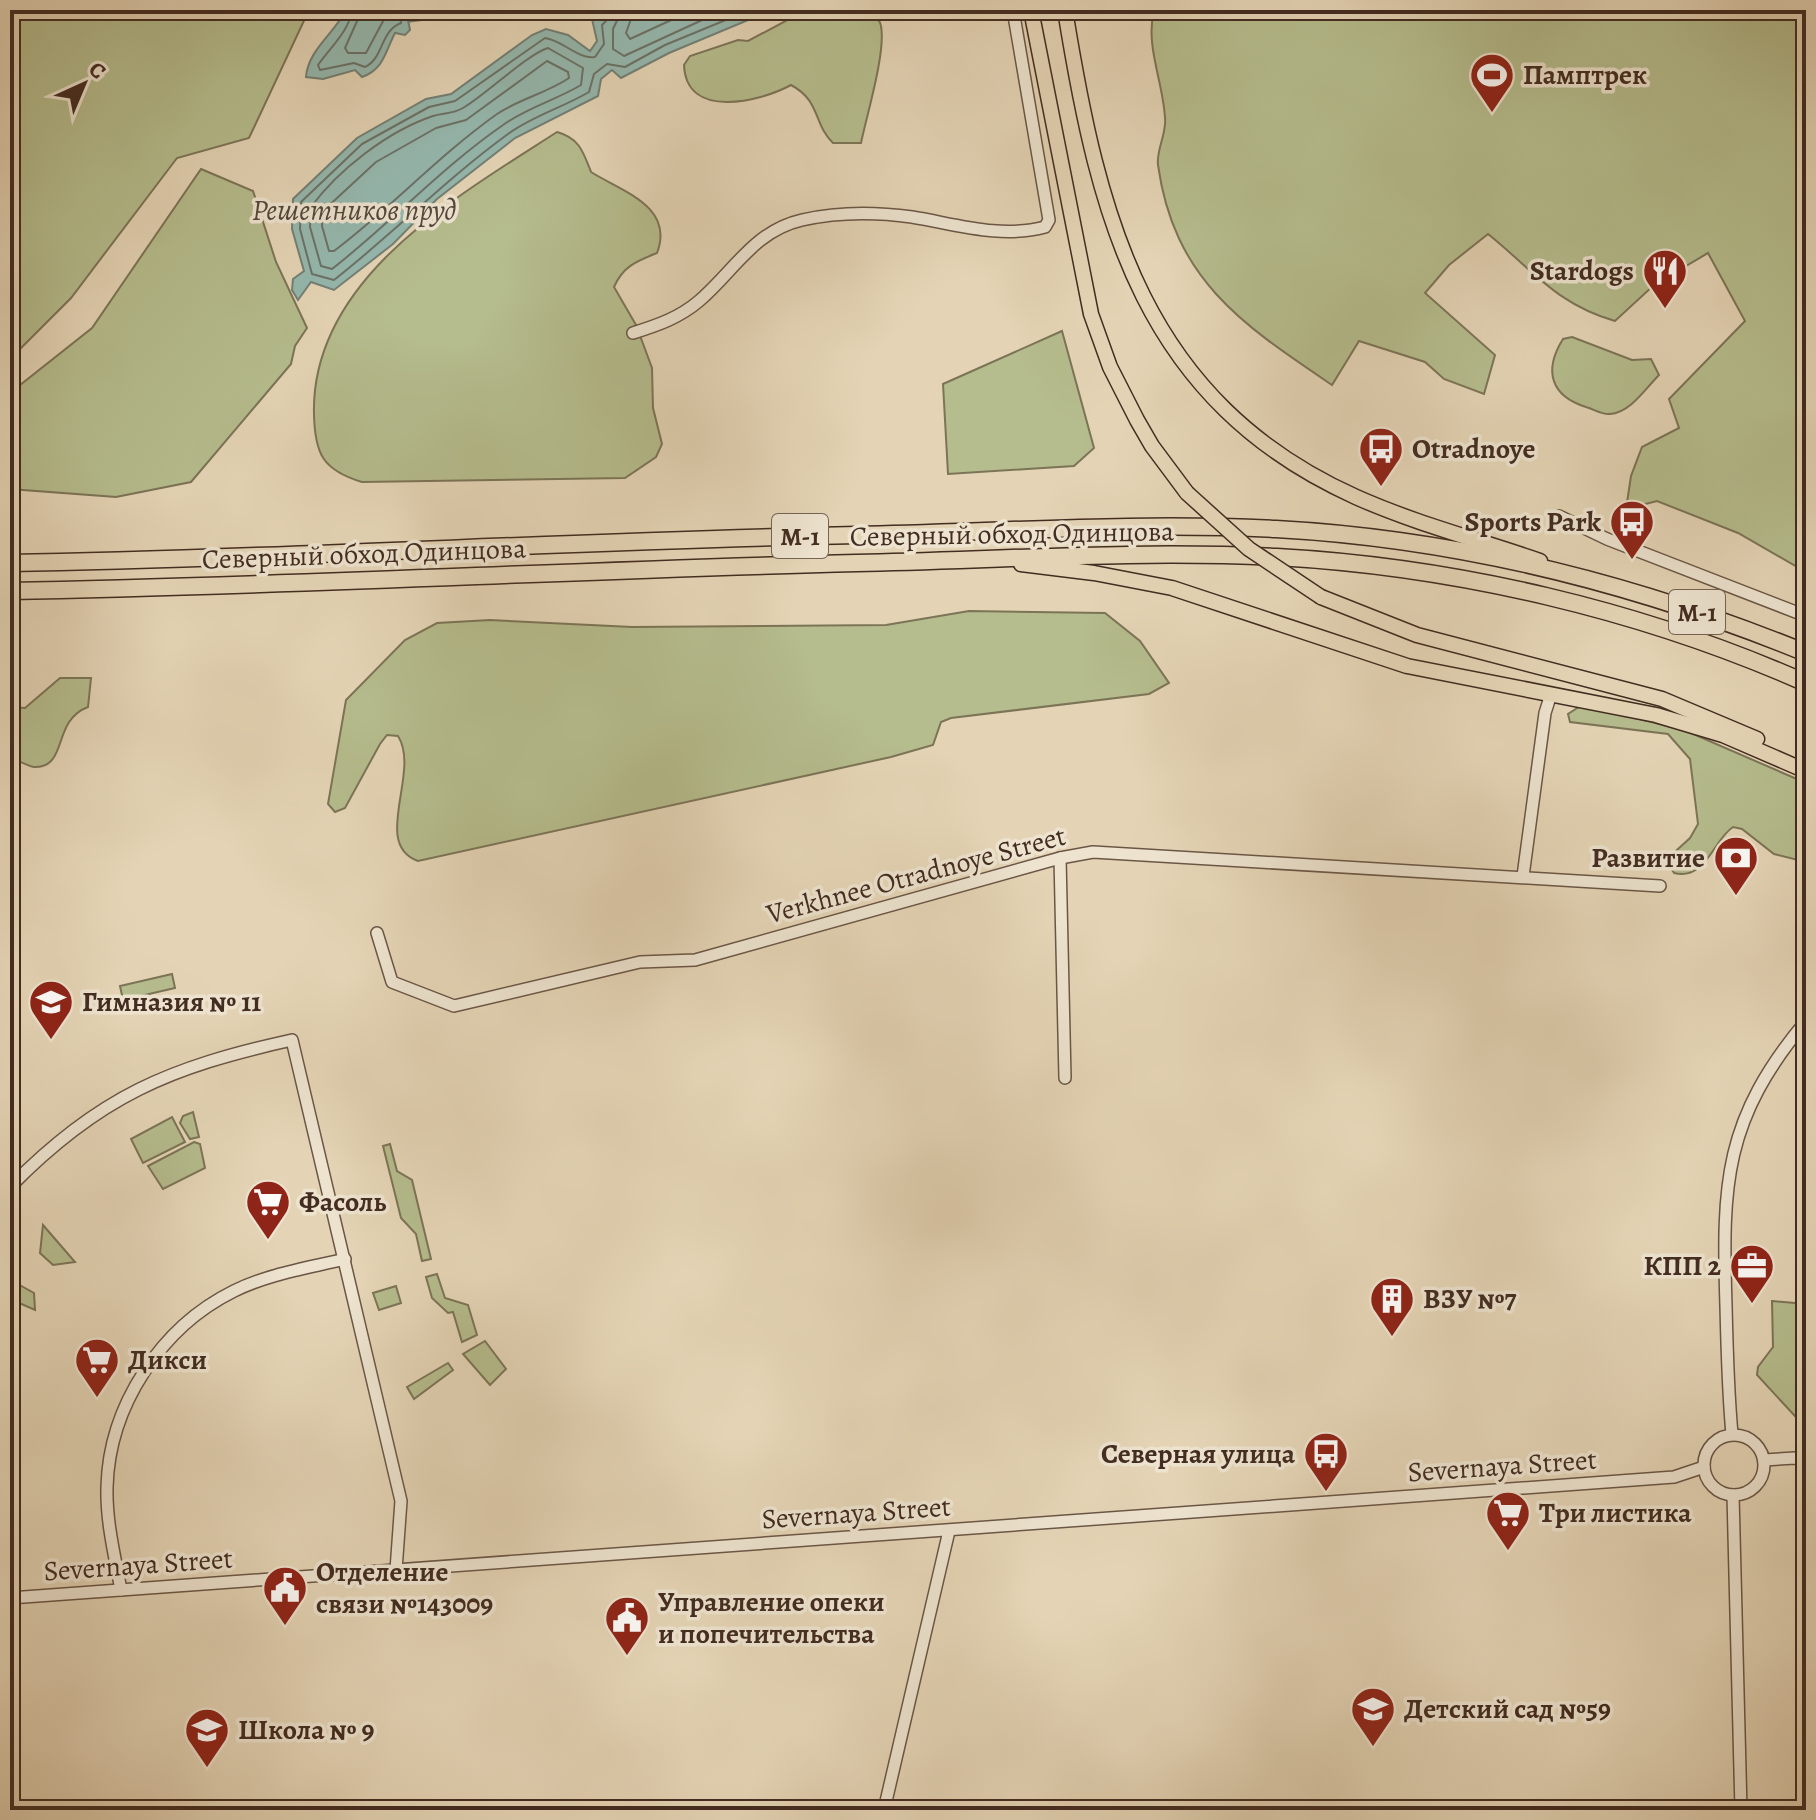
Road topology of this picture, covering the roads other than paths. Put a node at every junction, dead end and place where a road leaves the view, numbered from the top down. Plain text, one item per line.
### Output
1 (1013, 10) edge
2 (1031, 10) edge
3 (1065, 10) edge
4 (633, 333) dead end
5 (1559, 516) dead end
6 (936, 561) junction
7 (10, 563) edge
8 (1586, 578) junction
9 (10, 591) edge
10 (1806, 616) edge
11 (1806, 653) edge
12 (1806, 683) edge
13 (1551, 694) junction
14 (1806, 769) edge
15 (1060, 858) junction
16 (1523, 876) junction
17 (1660, 886) dead end
18 (377, 933) dead end
19 (1806, 1021) edge
20 (1065, 1078) dead end
21 (10, 1187) edge
22 (345, 1259) junction
23 (1732, 1434) junction
24 (1764, 1460) junction
25 (1806, 1462) edge
26 (1704, 1467) junction
27 (1733, 1495) junction
28 (949, 1531) junction
29 (396, 1570) junction
30 (121, 1590) junction
31 (10, 1598) edge
32 (884, 1810) edge
33 (1741, 1810) edge

1 - 4 street
2 - 14 main road, bridge
3 - 8 main road
5 - 10 street
6 - 9 highway, Северный обход Одинцова / М-1
6 - 12 highway, Северный обход Одинцова / М-1
6 - 13 main road
7 - 8 highway, Северный обход Одинцова / М-1
8 - 11 highway, Северный обход Одинцова / М-1
13 - 14 main road
13 - 16 street
15 - 16 street, Verkhnee Otradnoye Street
15 - 18 street, Verkhnee Otradnoye Street
15 - 20 street
16 - 17 street, Verkhnee Otradnoye Street
19 - 23 street
21 - 22 street
22 - 29 street
22 - 30 street
23 - 24 street
23 - 26 street
24 - 25 street
24 - 27 street
26 - 27 street
26 - 28 street, Severnaya Street
27 - 33 street
28 - 29 street, Severnaya Street
28 - 32 street
29 - 30 street, Severnaya Street
30 - 31 street, Severnaya Street

